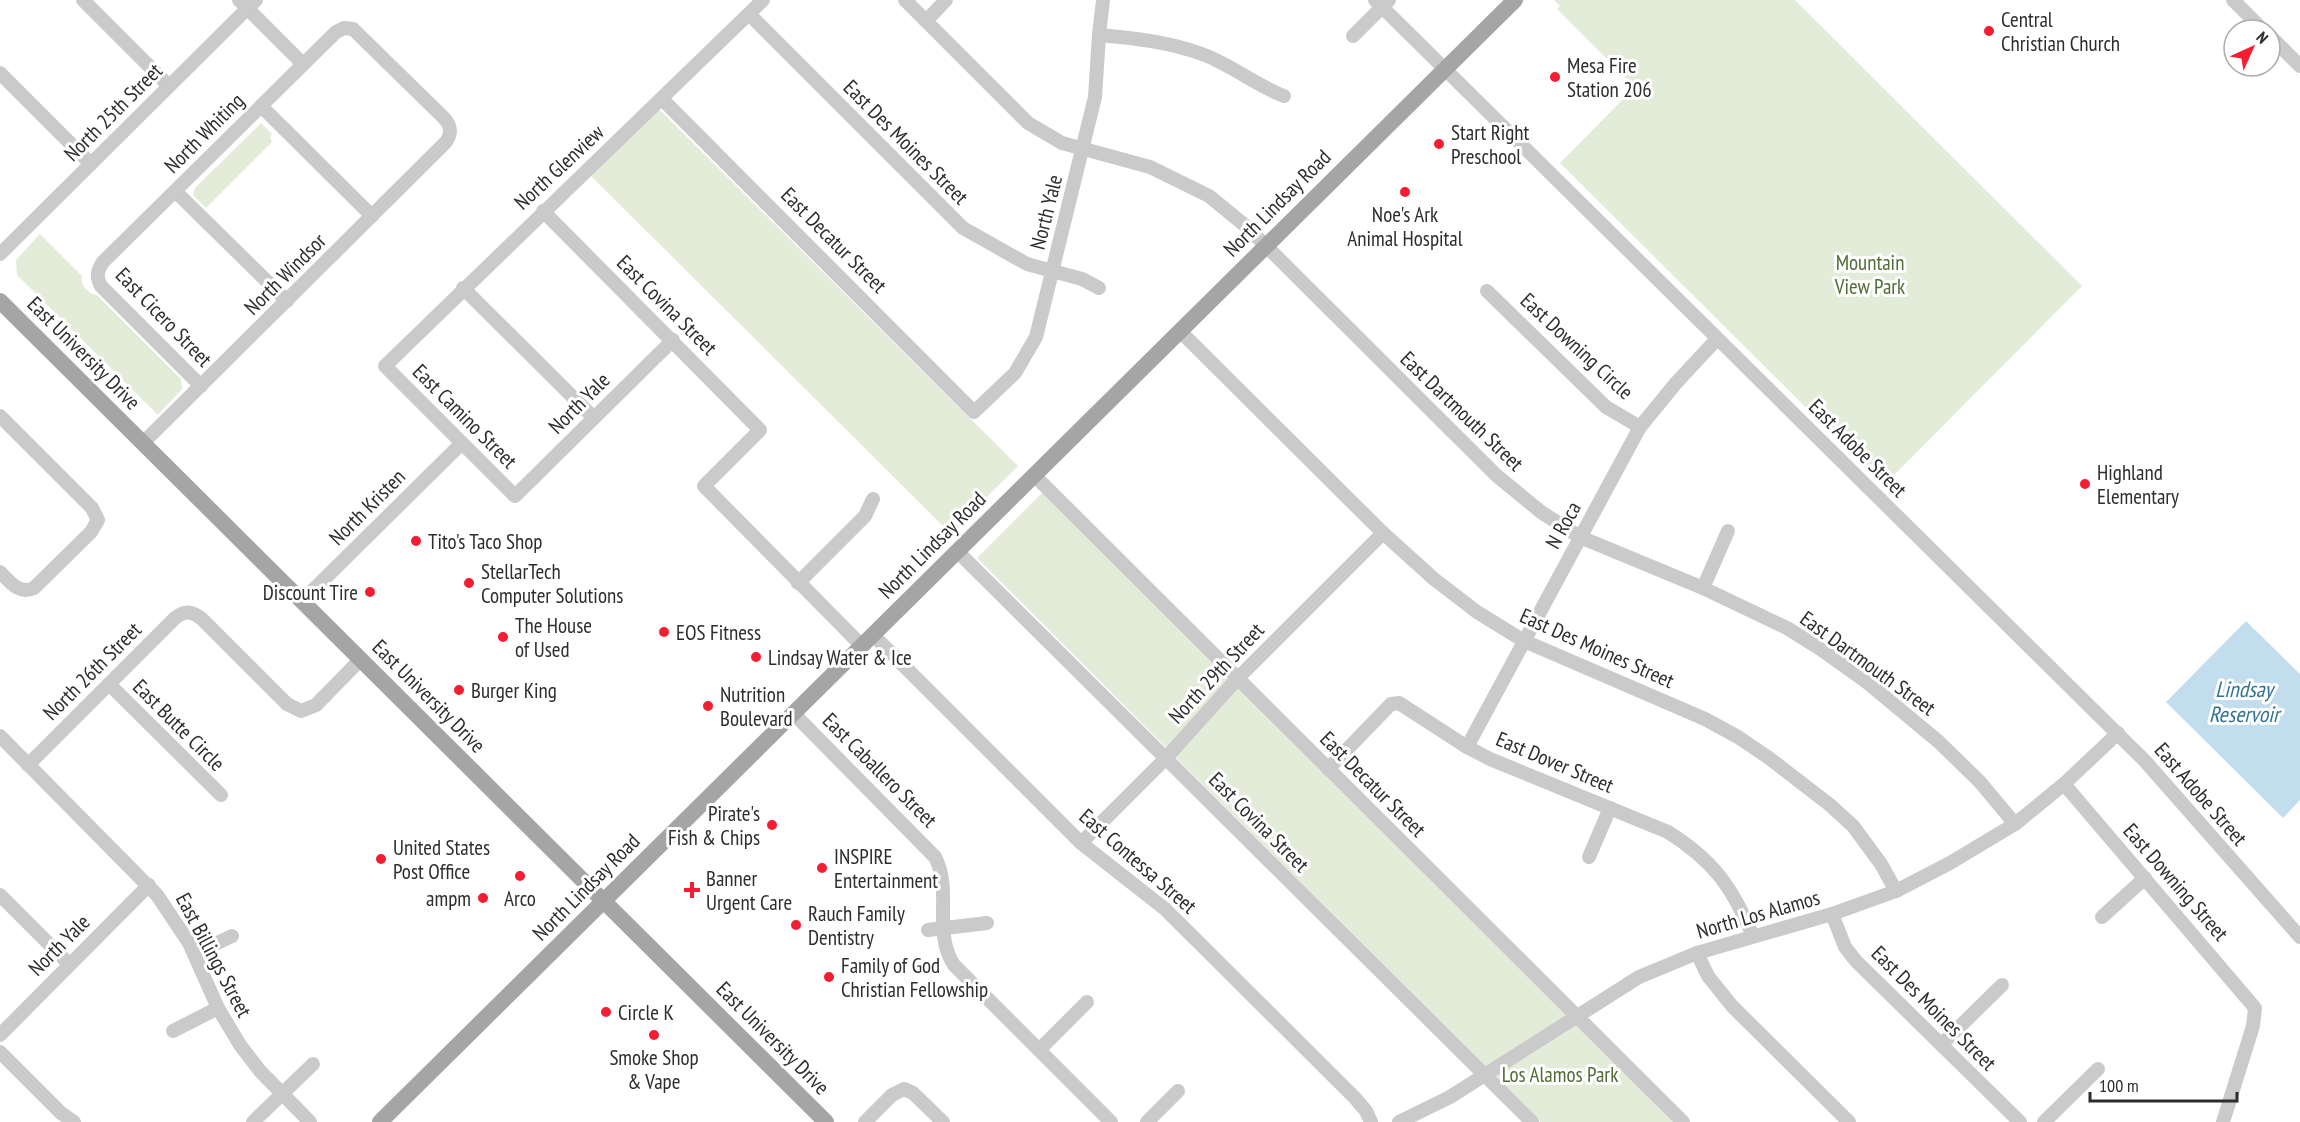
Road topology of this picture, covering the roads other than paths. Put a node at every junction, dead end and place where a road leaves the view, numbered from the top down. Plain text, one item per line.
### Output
1 (82, 0) edge
2 (763, 0) edge
3 (905, 0) edge
4 (946, 0) edge
5 (1103, 0) edge
6 (1515, 0) edge
7 (2233, 0) edge
8 (1382, 2) edge
9 (248, 3) edge
10 (748, 14) junction
11 (2252, 18) edge
12 (926, 21) junction
13 (1099, 35) junction
14 (1353, 36) dead end
15 (2282, 48) edge
16 (303, 64) junction
17 (2300, 66) edge
18 (1444, 70) junction
19 (0, 73) edge
20 (169, 87) junction
21 (1284, 96) dead end
22 (662, 99) junction
23 (261, 106) junction
24 (451, 131) joint
25 (1084, 149) junction
26 (91, 164) junction
27 (175, 191) junction
28 (543, 211) junction
29 (372, 216) junction
30 (1266, 246) junction
31 (0, 254) edge
32 (1053, 271) junction
33 (97, 276) joint
34 (464, 288) junction
35 (1099, 288) dead end
36 (1487, 291) dead end
37 (0, 301) edge
38 (287, 301) junction
39 (1180, 331) junction
40 (1717, 339) junction
41 (673, 340) junction
42 (385, 366) joint
43 (201, 386) junction
44 (974, 412) joint
45 (0, 416) edge
46 (594, 418) junction
47 (1640, 427) junction
48 (143, 443) junction
49 (462, 443) junction
50 (1034, 475) junction
51 (704, 486) joint
52 (515, 496) joint
53 (873, 499) dead end
54 (1728, 531) dead end
55 (1383, 533) junction
56 (1580, 537) junction
57 (957, 551) junction
58 (0, 572) edge
59 (798, 583) junction
60 (1703, 588) junction
61 (302, 601) junction
62 (867, 641) junction
63 (1524, 641) junction
64 (361, 659) junction
65 (1237, 679) junction
66 (109, 684) junction
67 (793, 713) junction
68 (2118, 733) junction
69 (0, 736) edge
70 (1467, 747) junction
71 (1165, 759) junction
72 (28, 765) junction
73 (1328, 770) junction
74 (2064, 784) junction
75 (220, 795) dead end
76 (1610, 808) junction
77 (2015, 824) junction
78 (1082, 843) junction
79 (1589, 857) dead end
80 (2145, 878) junction
81 (149, 885) junction
82 (1896, 891) junction
83 (0, 895) edge
84 (603, 901) junction
85 (1833, 914) junction
86 (2102, 917) dead end
87 (987, 923) dead end
88 (935, 929) junction
89 (232, 936) dead end
90 (1753, 936) junction
91 (2300, 937) edge
92 (1697, 953) junction
93 (194, 954) junction
94 (69, 964) junction
95 (2002, 984) dead end
96 (1087, 1002) dead end
97 (218, 1008) junction
98 (1576, 1015) junction
99 (173, 1031) dead end
100 (0, 1035) edge
101 (1942, 1044) junction
102 (1039, 1050) junction
103 (0, 1052) edge
104 (313, 1064) dead end
105 (2098, 1069) dead end
106 (1485, 1075) junction
107 (1178, 1091) dead end
108 (282, 1094) junction
109 (74, 1122) edge
110 (254, 1122) edge
111 (310, 1122) edge
112 (380, 1122) edge
113 (826, 1122) edge
114 (866, 1122) edge
115 (943, 1122) edge
116 (1111, 1122) edge
117 (1147, 1122) edge
118 (1371, 1122) edge
119 (1399, 1122) edge
120 (1532, 1122) edge
121 (1683, 1122) edge
122 (1849, 1122) edge
123 (2020, 1122) edge
124 (2044, 1122) edge
125 (2223, 1122) edge

1 - 20 street
2 - 10 street, North Glenview
3 - 12 street, East Dartmouth Street
4 - 12 street
5 - 13 street, North Yale
6 - 18 main road, North Lindsay Road
7 - 11 street
8 - 14 street
8 - 18 street, East Adobe Street
9 - 16 street
9 - 20 street, North 25th Street
10 - 22 street, North Glenview
10 - 32 street, East Des Moines Street
12 - 25 street, East Dartmouth Street
13 - 21 street
13 - 25 street, North Yale
15 - 17 street
16 - 23 street, North Whiting
16 - 24 street, North Whiting
18 - 30 main road, North Lindsay Road
18 - 40 street, East Adobe Street
19 - 26 street
20 - 26 street, North 25th Street
22 - 28 street, North Glenview
22 - 44 street, East Decatur Street
23 - 27 street, North Whiting
23 - 29 street
24 - 29 street, North Windsor
25 - 30 street, East Dartmouth Street
25 - 32 street, North Yale
26 - 31 street, North 25th Street
27 - 33 street, North Whiting
27 - 38 street
28 - 34 street, North Glenview
28 - 41 street, East Covina Street
29 - 38 street, North Windsor
30 - 39 main road, North Lindsay Road
30 - 56 street, East Dartmouth Street
32 - 35 street, East Des Moines Street
32 - 44 street, North Yale
33 - 43 street, East Cicero Street
34 - 42 street, North Glenview
34 - 46 street
36 - 47 street, East Downing Circle
37 - 48 main road, East University Drive
38 - 43 street, North Windsor
39 - 50 main road, North Lindsay Road
39 - 55 street, East Des Moines Street
40 - 47 street, N Roca
40 - 68 street, East Adobe Street
41 - 46 street, North Yale
41 - 51 street, East Covina Street
42 - 49 street, East Camino Street
43 - 48 street, North Windsor
45 - 58 street
46 - 52 street, North Yale
47 - 56 street, N Roca
48 - 61 main road, East University Drive
49 - 52 street, East Camino Street
49 - 61 street, North Kristen
50 - 57 main road, North Lindsay Road
50 - 65 street, East Decatur Street
51 - 59 street, East Contessa Street
53 - 59 street
54 - 60 street
55 - 63 street, East Des Moines Street
55 - 65 street, North 29th Street
56 - 60 street, East Dartmouth Street
56 - 63 street, N Roca
57 - 62 main road, North Lindsay Road
57 - 71 street, East Covina Street
59 - 62 street, East Contessa Street
60 - 77 street, East Dartmouth Street
61 - 64 main road, East University Drive
62 - 67 main road, North Lindsay Road
62 - 78 street, East Contessa Street
63 - 70 street, N Roca
63 - 82 street, East Des Moines Street
64 - 66 street, North 26th Street
64 - 84 main road, East University Drive
65 - 71 street, North 29th Street
65 - 73 street, East Decatur Street
66 - 72 street, North 26th Street
66 - 75 street, East Butte Circle
67 - 84 main road, North Lindsay Road
67 - 88 street, East Caballero Street
68 - 74 street, North Los Alamos
68 - 91 street, East Adobe Street
69 - 72 street, East Billings Street
70 - 73 street, East Dover Street
70 - 76 street, East Dover Street
71 - 78 street, North 29th Street
71 - 106 street, East Covina Street
72 - 81 street, East Billings Street
73 - 98 street, East Decatur Street
74 - 77 street, North Los Alamos
74 - 80 street, East Downing Street
76 - 79 street
76 - 90 street, East Dover Street
77 - 82 street, North Los Alamos
78 - 118 street, East Contessa Street
80 - 86 street
80 - 125 street, East Downing Street
81 - 93 street, East Billings Street
81 - 94 street, North Yale
82 - 85 street, North Los Alamos
83 - 94 street
84 - 112 main road, North Lindsay Road
84 - 113 main road, East University Drive
85 - 90 street, North Los Alamos
85 - 101 street, East Des Moines Street
87 - 88 street
88 - 102 street, East Caballero Street
89 - 93 street
90 - 92 street, North Los Alamos
92 - 98 street, North Los Alamos
92 - 122 street
93 - 97 street, East Billings Street
94 - 100 street, North Yale
95 - 101 street
96 - 102 street
97 - 99 street
97 - 108 street, East Billings Street
98 - 106 street, North Los Alamos
98 - 121 street, East Decatur Street
101 - 123 street, East Des Moines Street
102 - 116 street, East Caballero Street
103 - 109 street
104 - 108 street
105 - 124 street
106 - 119 street, North Los Alamos
106 - 120 street, East Covina Street
107 - 117 street
108 - 110 street
108 - 111 street, East Billings Street
114 - 115 street

